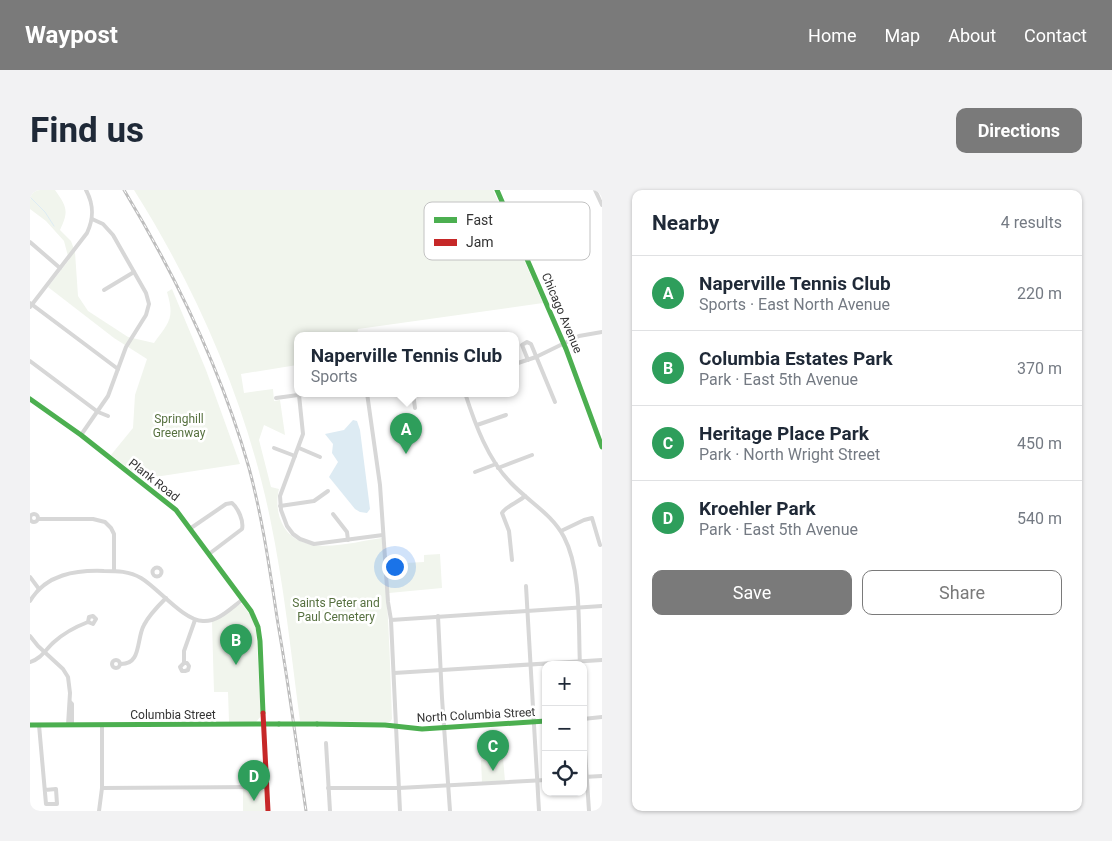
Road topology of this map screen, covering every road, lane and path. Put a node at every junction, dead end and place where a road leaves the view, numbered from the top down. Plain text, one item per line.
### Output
1 (86, 190) edge
2 (498, 190) edge
3 (595, 190) edge
4 (503, 202) edge
5 (602, 205) edge
6 (92, 219) junction
7 (30, 242) edge
8 (528, 260) edge
9 (60, 268) junction
10 (134, 272) junction
11 (104, 290) dead end
12 (31, 305) edge
13 (602, 332) edge
14 (564, 343) junction
15 (536, 357) junction
16 (528, 360) junction
17 (30, 361) edge
18 (519, 363) edge
19 (118, 370) junction
20 (294, 396) edge
21 (299, 397) edge
22 (369, 397) edge
23 (414, 397) edge
24 (466, 397) edge
25 (276, 398) dead end
26 (30, 400) edge
27 (555, 402) dead end
28 (415, 408) dead end
29 (98, 412) junction
30 (506, 414) dead end
31 (108, 416) dead end
32 (477, 425) junction
33 (599, 431) edge
34 (81, 435) junction
35 (602, 447) edge
36 (274, 448) dead end
37 (299, 448) junction
38 (532, 455) dead end
39 (295, 456) junction
40 (320, 457) dead end
41 (497, 466) junction
42 (474, 472) dead end
43 (328, 491) dead end
44 (525, 496) junction
45 (280, 506) junction
46 (334, 514) dead end
47 (38, 519) dead end
48 (191, 528) junction
49 (561, 531) junction
50 (383, 535) junction
51 (348, 540) junction
52 (600, 544) dead end
53 (209, 554) junction
54 (512, 560) dead end
55 (114, 571) junction
56 (154, 575) dead end
57 (30, 577) edge
58 (148, 583) junction
59 (526, 586) dead end
60 (39, 589) junction
61 (166, 598) junction
62 (242, 600) junction
63 (30, 601) edge
64 (602, 606) edge
65 (577, 608) junction
66 (527, 611) junction
67 (438, 616) junction
68 (195, 620) junction
69 (391, 620) junction
70 (88, 622) dead end
71 (30, 636) edge
72 (44, 652) junction
73 (602, 660) edge
74 (580, 661) edge
75 (30, 662) edge
76 (587, 662) edge
77 (184, 663) dead end
78 (120, 664) dead end
79 (530, 664) junction
80 (542, 664) edge
81 (440, 670) junction
82 (394, 673) junction
83 (602, 718) edge
84 (587, 720) edge
85 (542, 721) edge
86 (533, 722) junction
87 (264, 724) junction
88 (317, 724) joint
89 (30, 725) edge
90 (39, 725) junction
91 (70, 725) junction
92 (102, 725) junction
93 (397, 726) junction
94 (444, 728) junction
95 (326, 743) dead end
96 (602, 776) edge
97 (587, 777) edge
98 (538, 780) junction
99 (542, 780) edge
100 (448, 785) junction
101 (267, 787) junction
102 (102, 788) junction
103 (328, 788) junction
104 (399, 788) junction
105 (45, 790) junction
106 (587, 794) edge
107 (100, 811) edge
108 (268, 811) edge
109 (330, 811) edge
110 (400, 811) edge
111 (450, 811) edge
112 (539, 811) edge
113 (589, 811) edge

1 - 6 street
2 - 4 street, Chicago Avenue
3 - 5 street
6 - 9 street
6 - 10 street
7 - 9 street
8 - 14 street, Chicago Avenue
9 - 12 street
10 - 11 street
10 - 19 street
12 - 19 street
13 - 14 street
14 - 15 street
14 - 33 street, Chicago Avenue
15 - 16 street
15 - 16 street
15 - 27 street
16 - 18 street
17 - 29 street
19 - 29 street
20 - 25 street
21 - 37 street
22 - 50 street
23 - 28 street
24 - 32 street
26 - 34 street, Plank Road
29 - 31 street
29 - 34 street
30 - 32 street
32 - 41 street
33 - 35 street, Chicago Avenue
34 - 48 street, Plank Road
36 - 39 street
37 - 39 street
37 - 40 street
38 - 41 street
39 - 45 street
41 - 42 street
41 - 44 street
43 - 45 street
44 - 49 street
44 - 54 street
45 - 51 street
46 - 51 street
47 - 55 street
48 - 53 street, Plank Road
48 - 53 street
49 - 52 street
49 - 65 street
50 - 51 street
50 - 69 street
53 - 62 street, Plank Road
55 - 58 street
55 - 60 street
56 - 58 street
57 - 60 street
58 - 61 street
59 - 66 street
60 - 63 street
61 - 68 street
61 - 78 street
62 - 68 street
62 - 87 street, Plank Road
64 - 65 street
65 - 66 street
65 - 74 street
66 - 67 street
66 - 79 street
67 - 69 street
67 - 81 street
68 - 77 street
69 - 82 street
70 - 72 street
71 - 72 street
72 - 75 street
72 - 91 street
73 - 76 street
79 - 80 street
79 - 81 street
79 - 86 street
81 - 82 street
81 - 94 street
82 - 93 street
83 - 84 street
85 - 86 street, North Columbia Street
86 - 94 street, North Columbia Street
86 - 98 street
87 - 88 street, Columbia Street, bridge
87 - 92 street, Columbia Street
87 - 101 street, Plank Road
88 - 93 street, North Columbia Street
89 - 90 street, Columbia Street
90 - 91 street, Columbia Street
90 - 105 street
91 - 92 street, Columbia Street
92 - 102 street
93 - 94 street, North Columbia Street
93 - 104 street
94 - 100 street
95 - 103 street
96 - 97 street
98 - 99 street
98 - 100 street
98 - 112 street
100 - 104 street
100 - 111 street
101 - 102 street
101 - 108 street, Plank Road
102 - 107 street
103 - 104 street
103 - 109 street
104 - 110 street
105 - 105 street
106 - 113 street

